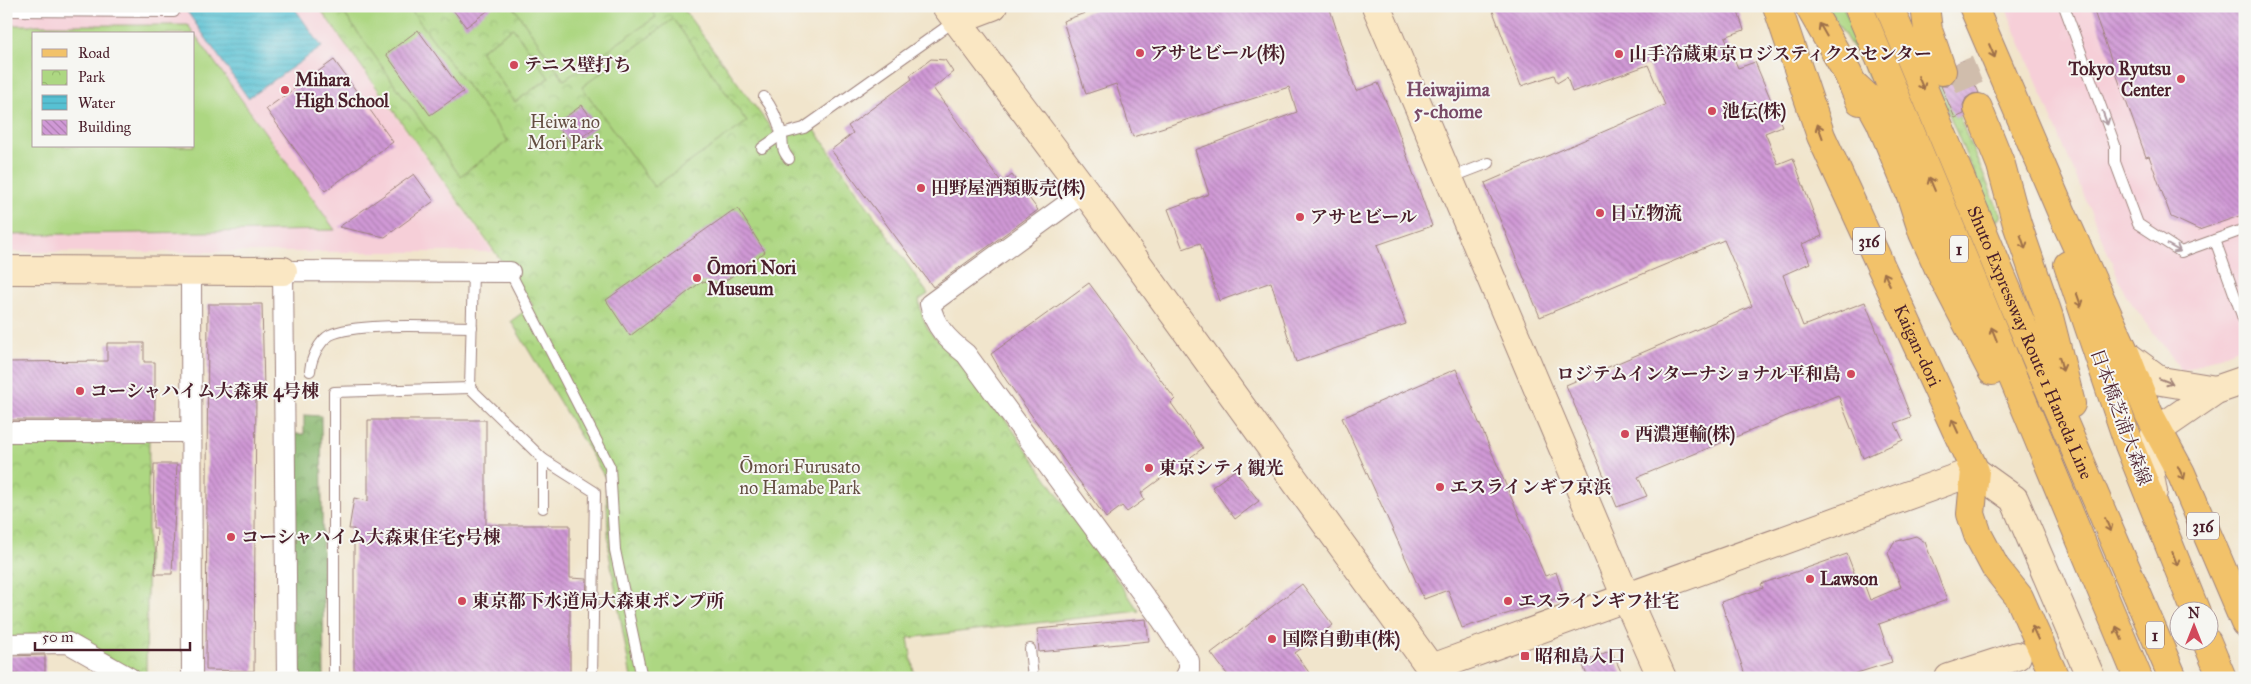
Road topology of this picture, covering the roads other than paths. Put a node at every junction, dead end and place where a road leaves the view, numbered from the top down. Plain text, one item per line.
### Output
1 (993, 6) edge
2 (1376, 6) edge
3 (1777, 6) edge
4 (1809, 6) edge
5 (1858, 6) edge
6 (1889, 6) edge
7 (1925, 6) edge
8 (1934, 6) edge
9 (1973, 6) edge
10 (2064, 6) edge
11 (6, 11) edge
12 (174, 12) dead end
13 (951, 13) edge
14 (764, 96) dead end
15 (1970, 111) tunnel mouth
16 (782, 134) junction
17 (762, 148) dead end
18 (789, 159) dead end
19 (1489, 163) dead end
20 (1449, 178) junction
21 (1086, 191) junction
22 (2064, 218) junction
23 (2245, 230) edge
24 (2215, 240) junction
25 (6, 270) edge
26 (191, 270) junction
27 (283, 271) junction
28 (474, 271) junction
29 (510, 272) joint
30 (2245, 324) edge
31 (472, 327) junction
32 (2126, 355) junction
33 (310, 371) dead end
34 (2245, 380) edge
35 (470, 388) junction
36 (2216, 390) junction
37 (2158, 430) junction
38 (6, 432) edge
39 (190, 432) junction
40 (544, 458) junction
41 (1975, 470) junction
42 (2090, 480) junction
43 (2058, 493) junction
44 (544, 508) dead end
45 (2157, 513) junction
46 (1626, 597) junction
47 (2192, 602) edge
48 (2245, 623) edge
49 (6, 644) edge
50 (1030, 649) dead end
51 (2017, 656) dead end
52 (1435, 673) edge
53 (130, 678) edge
54 (192, 678) edge
55 (287, 678) edge
56 (334, 678) edge
57 (592, 678) edge
58 (642, 678) edge
59 (1033, 678) edge
60 (1185, 678) edge
61 (1662, 678) edge
62 (1949, 678) edge
63 (2055, 678) edge
64 (2091, 678) edge
65 (2138, 678) edge
66 (2173, 678) edge

1 - 13 street
2 - 20 street
41 -> 3 main road, Kaigan-dori / 316
43 -> 4 main road
43 -> 5 main road, Shuto Expressway Route 1 Haneda Line / 1
6 -> 42 main road, Shuto Expressway Route 1 Haneda Line / 1
7 - 8 main road
9 -> 22 main road, 316
10 -> 24 lane
11 - 12 lane
13 - 16 lane
13 - 21 street
14 - 16 lane
15 -> 42 main road
16 - 17 lane
16 - 18 lane
19 - 20 lane
20 - 46 street
21 - 52 street
21 - 60 street
22 - 32 main road, 316
22 -> 45 main road, 日本橋芝浦大森線 / 316
23 - 24 lane
24 - 30 lane
25 - 26 street
26 - 27 street
26 - 39 street
27 - 28 street
27 - 55 street
28 - 29 street
28 - 31 lane
29 - 58 lane
31 - 33 lane
31 - 35 lane
32 -> 36 street
32 - 37 main road, 316
34 - 36 street
35 - 40 lane
35 - 56 lane
36 - 37 street
37 - 45 street
37 -> 48 main road, 316
38 - 39 street
39 - 54 street
40 - 44 lane
40 - 57 lane
41 - 46 street
63 -> 41 main road, Kaigan-dori / 316
41 - 64 street
42 -> 66 main road, Shuto Expressway Route 1 Haneda Line / 1
65 -> 43 main road, Shuto Expressway Route 1 Haneda Line / 1
45 -> 47 main road, 日本橋芝浦大森線 / 316
46 - 52 street
46 - 61 street
49 - 53 street
50 - 59 lane
51 - 62 street

